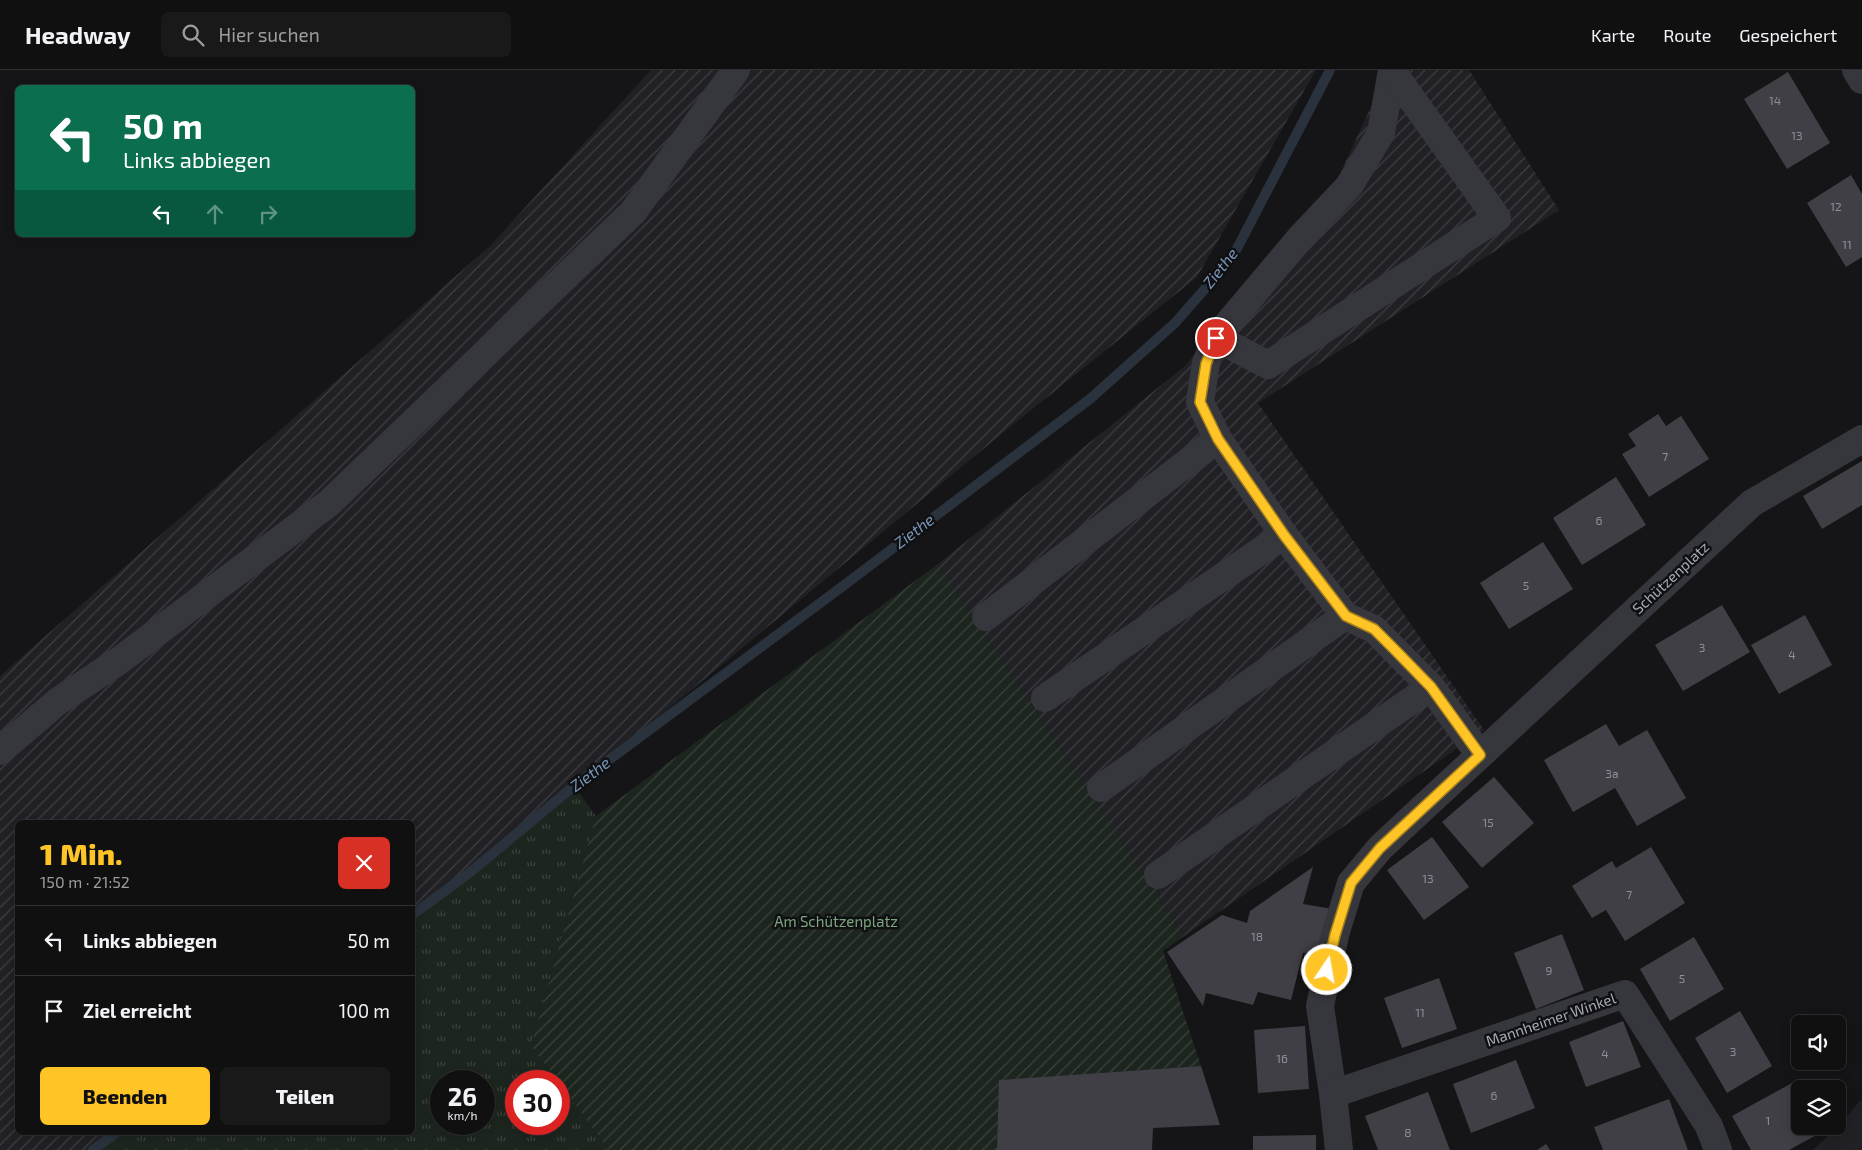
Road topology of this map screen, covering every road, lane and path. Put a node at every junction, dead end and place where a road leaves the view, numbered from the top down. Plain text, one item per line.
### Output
1 (736, 70) edge
2 (1856, 70) edge
3 (1392, 71) edge
4 (1862, 80) edge
5 (1216, 338) junction
6 (1218, 439) junction
7 (1862, 439) edge
8 (1284, 535) junction
9 (1346, 616) junction
10 (986, 617) dead end
11 (1431, 687) junction
12 (1046, 698) dead end
13 (1488, 747) junction
14 (0, 752) edge
15 (1101, 788) dead end
16 (1158, 875) dead end
17 (1333, 1094) junction
18 (1339, 1150) edge
19 (1718, 1150) edge

1 - 14 street
2 - 4 street
3 - 5 street
3 - 5 street
5 - 6 street
6 - 8 street
6 - 10 street
7 - 13 street, Schützenplatz
8 - 9 street
8 - 12 street
9 - 11 street
9 - 15 street
11 - 13 street
11 - 16 street
13 - 17 street
17 - 18 street
17 - 19 street, Mannheimer Winkel

